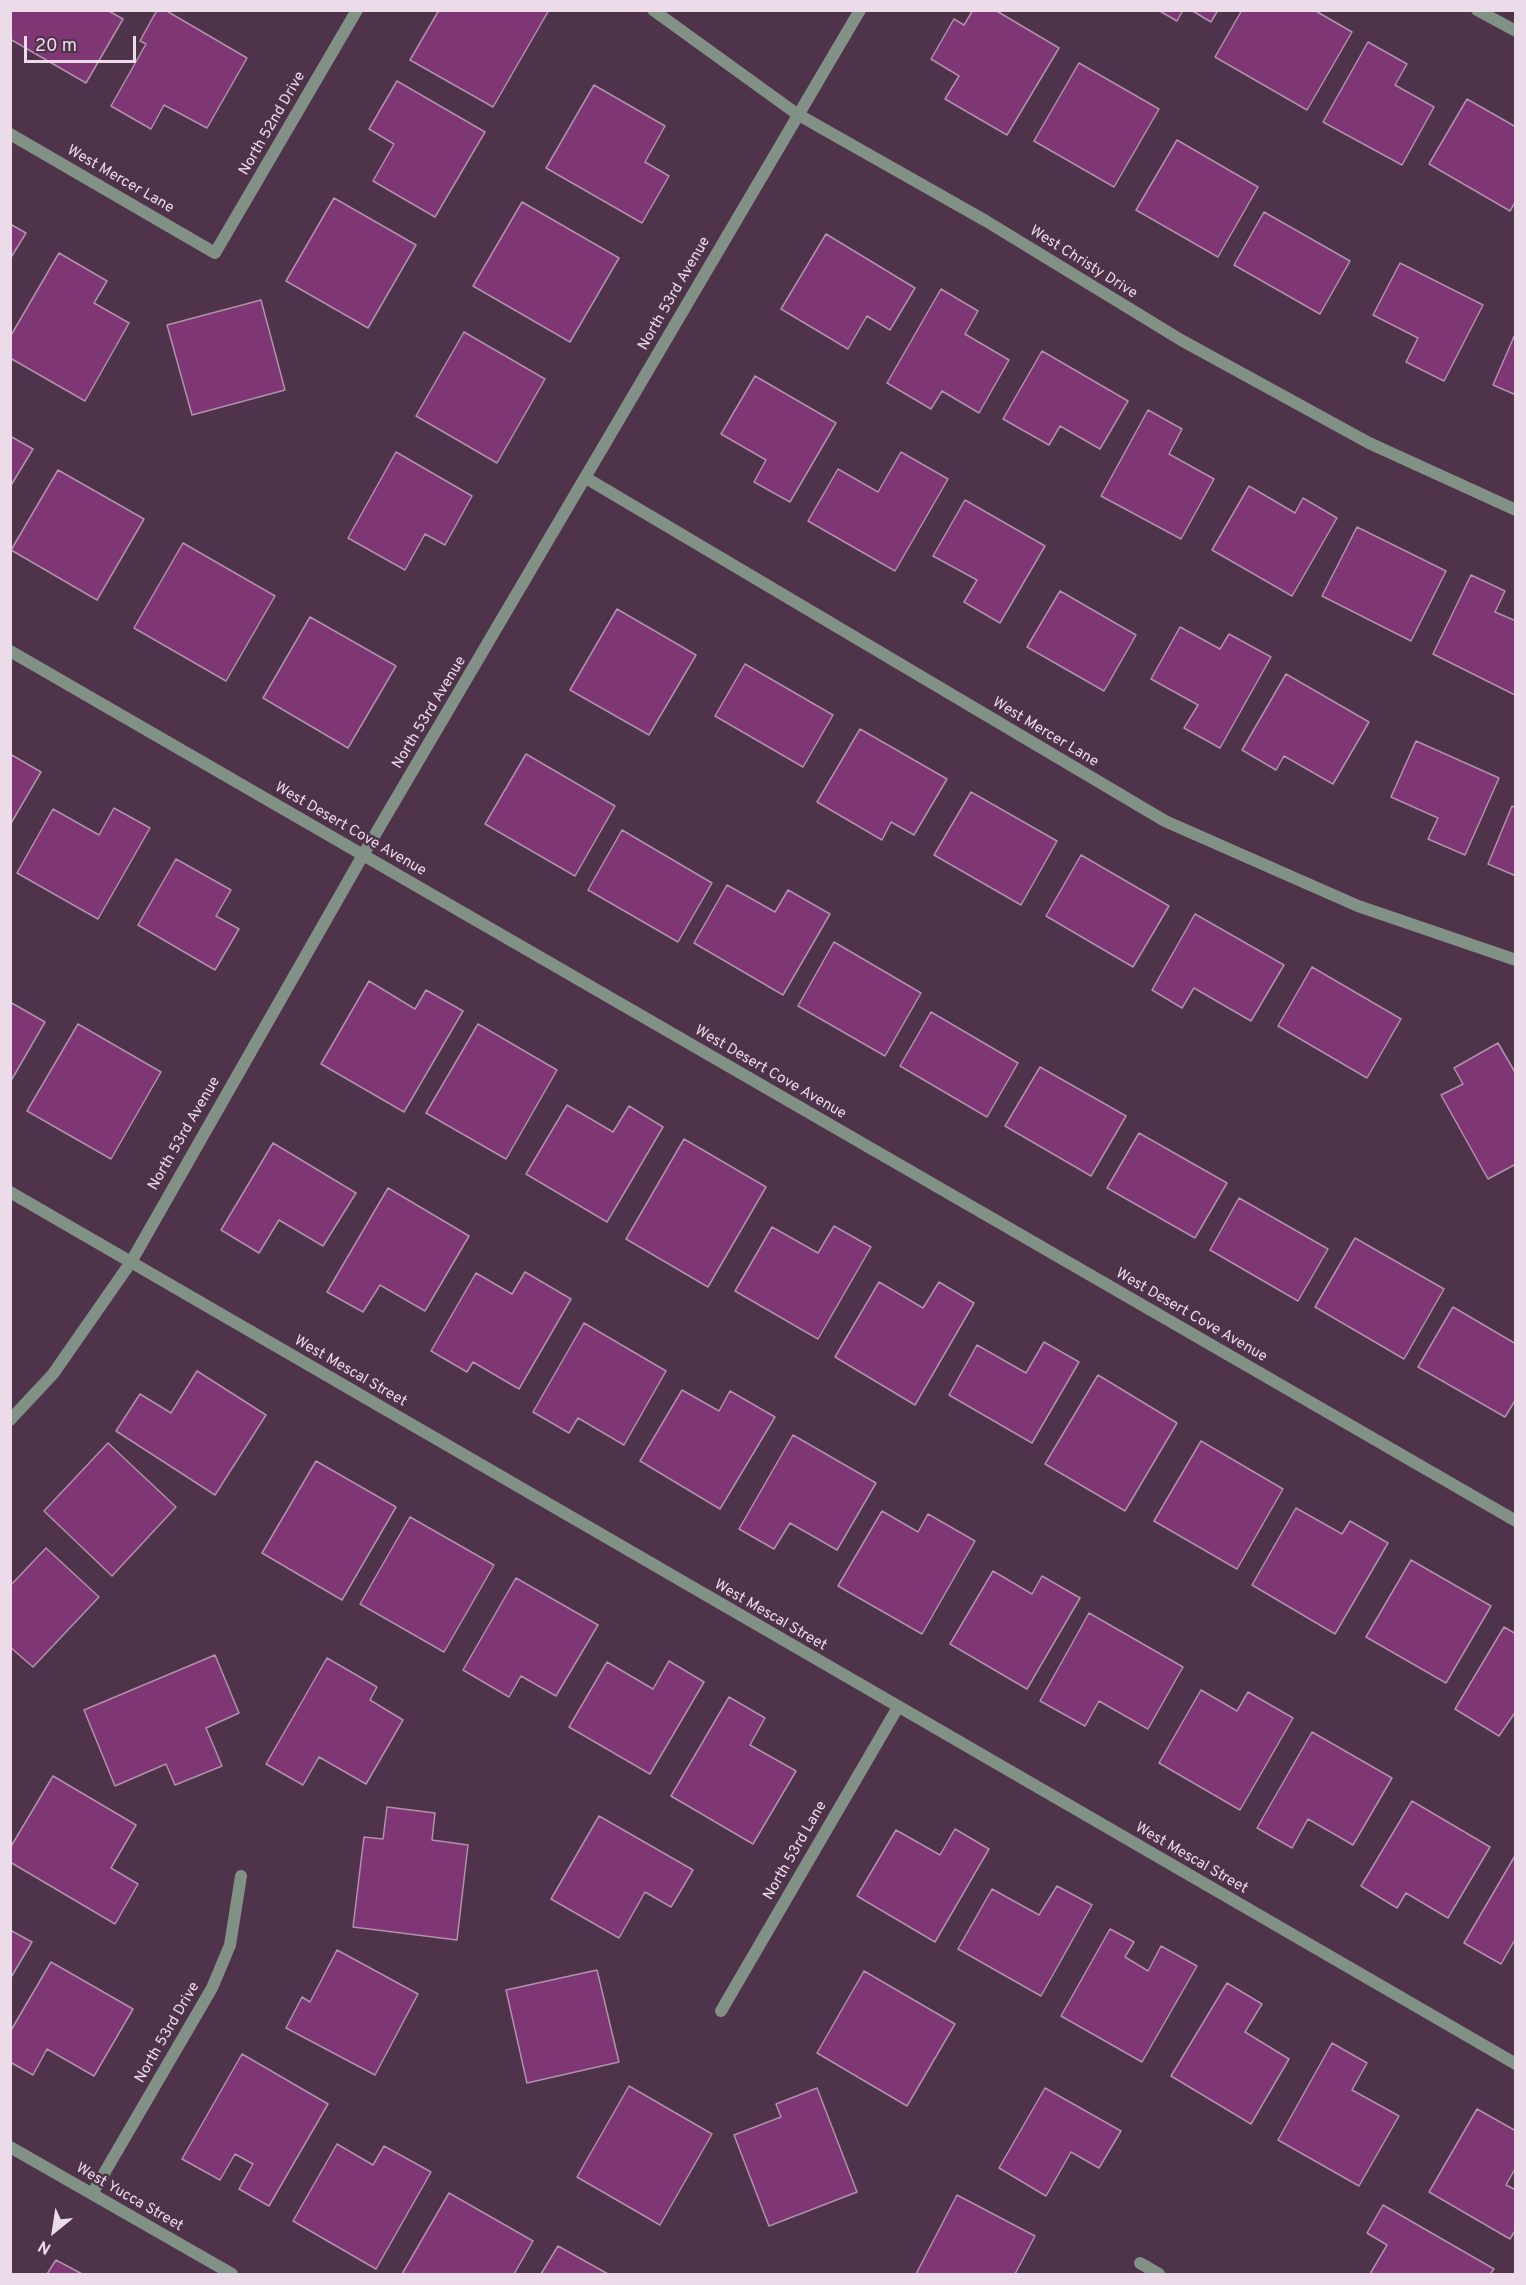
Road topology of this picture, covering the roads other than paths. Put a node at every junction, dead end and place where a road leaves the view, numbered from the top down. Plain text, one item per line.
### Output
1 (357, 10) edge
2 (653, 10) edge
3 (860, 10) edge
4 (1477, 10) edge
5 (1515, 31) edge
6 (797, 114) junction
7 (10, 134) edge
8 (215, 252) joint
9 (586, 478) junction
10 (1515, 510) edge
11 (10, 651) edge
12 (363, 855) junction
13 (1515, 960) edge
14 (10, 1192) edge
15 (131, 1262) junction
16 (10, 1420) edge
17 (1515, 1521) edge
18 (898, 1707) junction
19 (241, 1876) dead end
20 (721, 2011) dead end
21 (1515, 2064) edge
22 (10, 2147) edge
23 (92, 2194) junction
24 (1140, 2263) dead end
25 (232, 2274) edge
26 (1159, 2274) edge

1 - 8 street, North 52nd Drive
2 - 6 street, West Christy Drive
3 - 6 street, North 53rd Avenue
4 - 5 street
6 - 9 street, North 53rd Avenue
6 - 10 street, West Christy Drive
7 - 8 street, West Mercer Lane
9 - 12 street, North 53rd Avenue
9 - 13 street, West Mercer Lane
11 - 12 street, West Desert Cove Avenue
12 - 15 street, North 53rd Avenue
12 - 17 street, West Desert Cove Avenue
14 - 15 street, West Mescal Street
15 - 16 street, North 53rd Avenue
15 - 18 street, West Mescal Street
18 - 20 street, North 53rd Lane
18 - 21 street, West Mescal Street
19 - 23 street, North 53rd Drive
22 - 23 street, West Yucca Street
23 - 25 street, West Yucca Street
24 - 26 street

